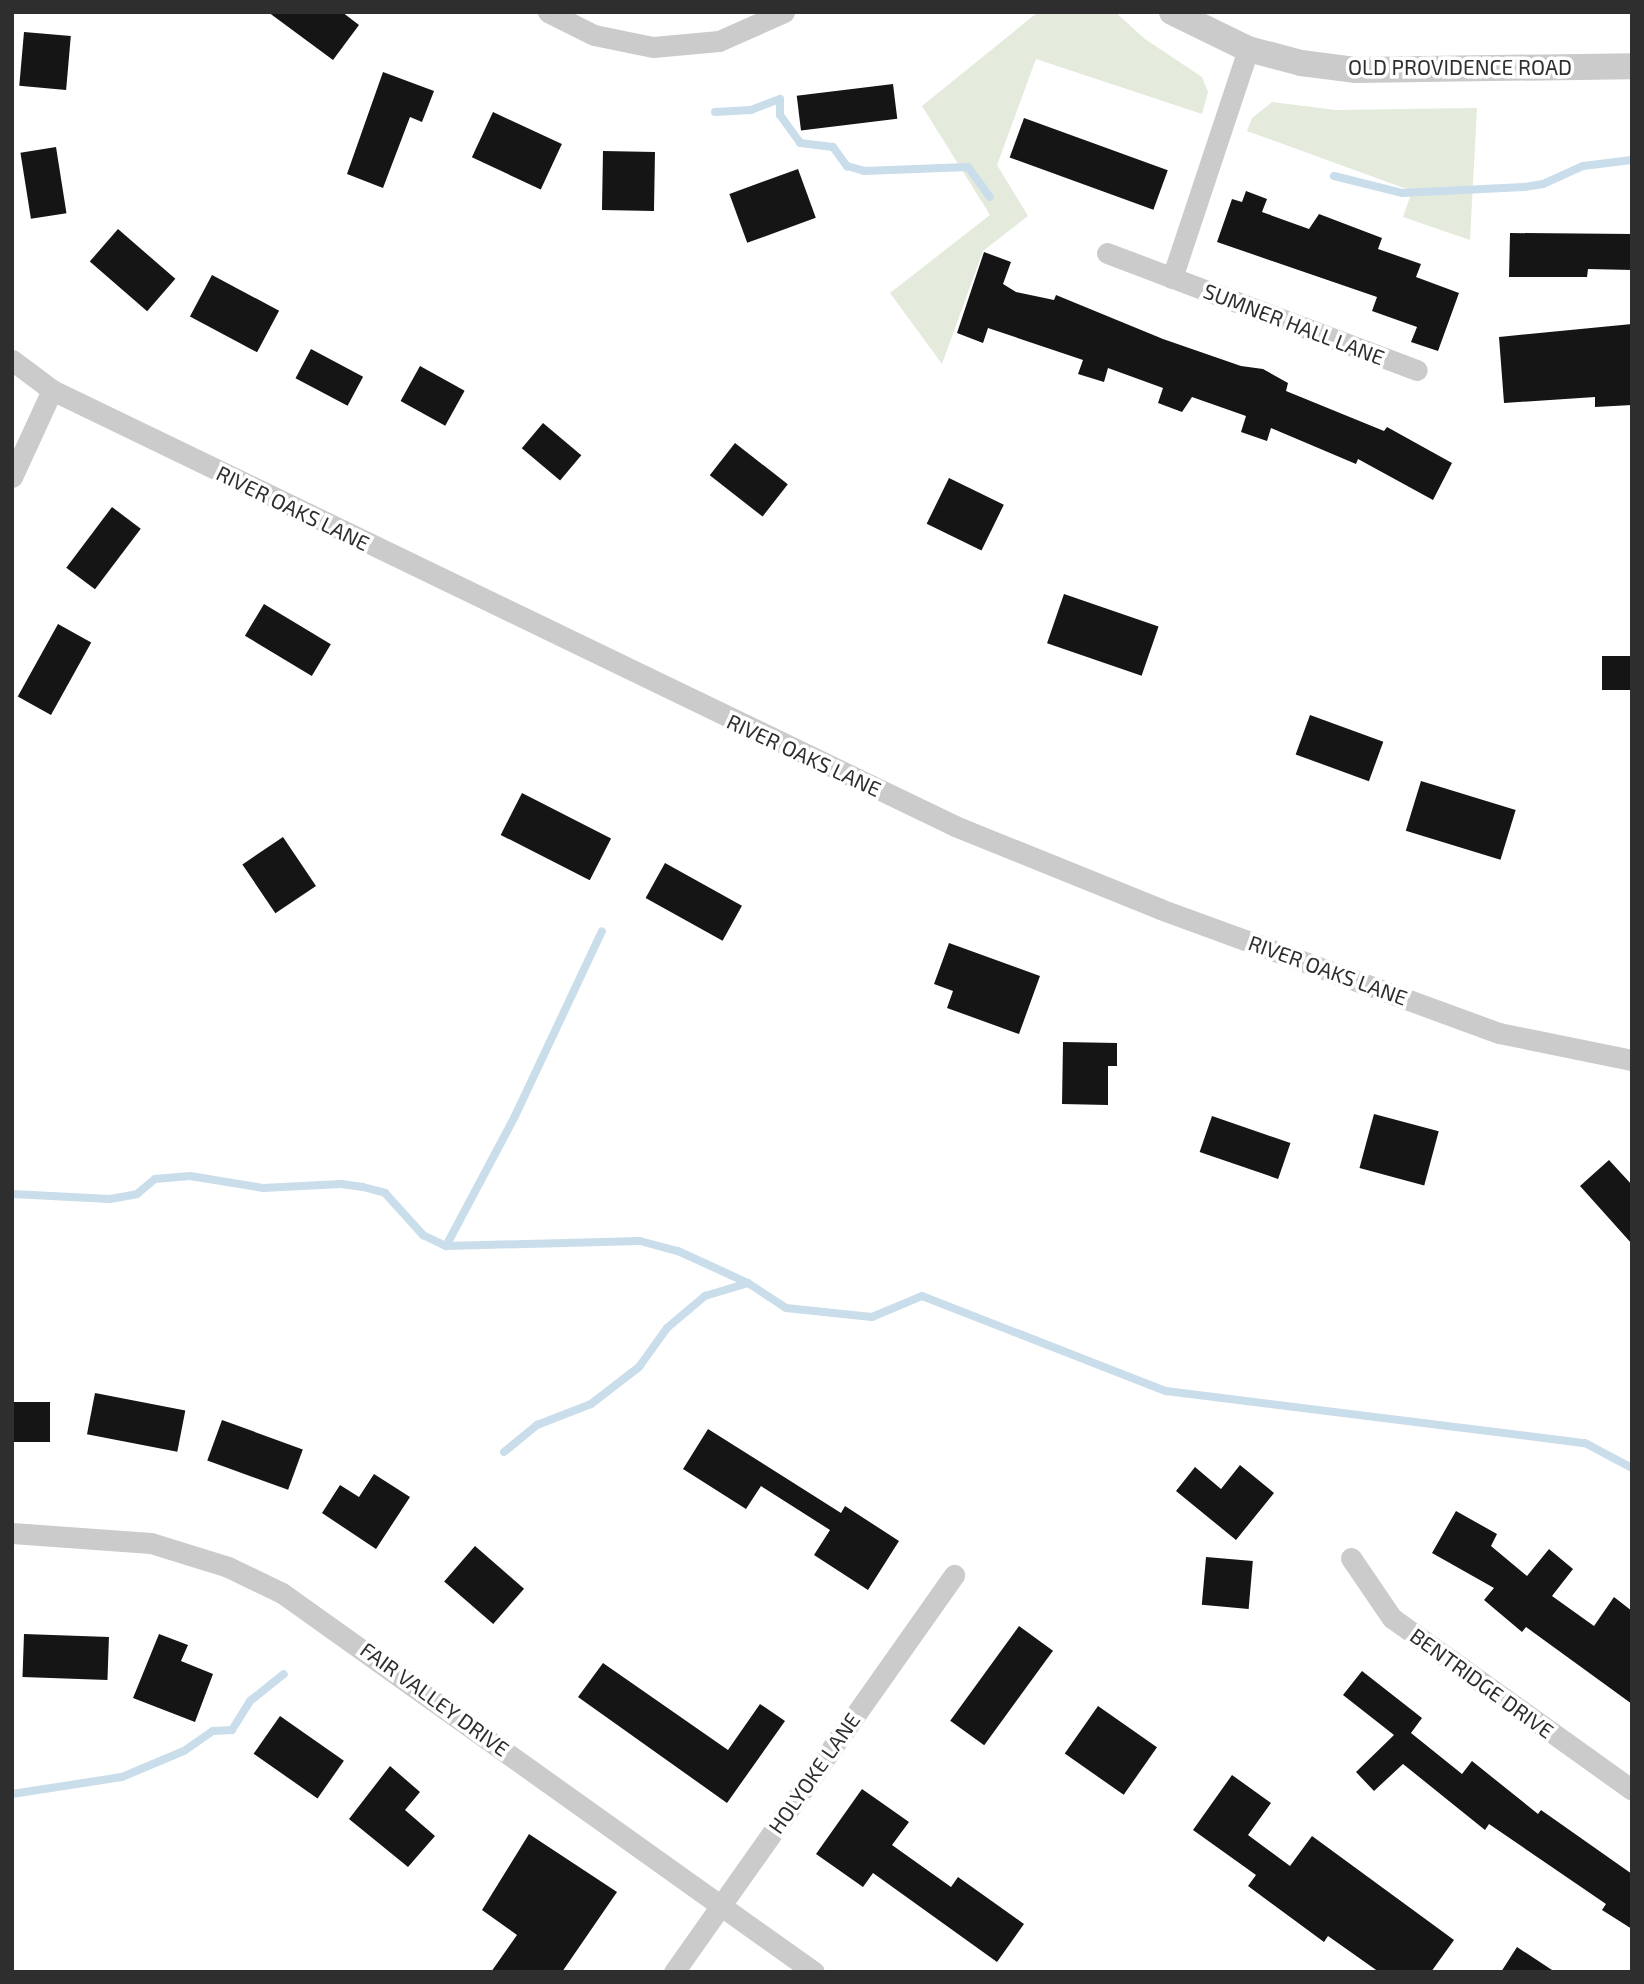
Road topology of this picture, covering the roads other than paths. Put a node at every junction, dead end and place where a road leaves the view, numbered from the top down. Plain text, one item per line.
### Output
1 (548, 12) edge
2 (784, 12) edge
3 (1172, 12) edge
4 (1248, 49) junction
5 (1632, 66) edge
6 (1107, 253) dead end
7 (1172, 278) junction
8 (12, 360) edge
9 (1417, 370) dead end
10 (52, 390) junction
11 (12, 477) edge
12 (1632, 1060) edge
13 (12, 1533) edge
14 (1351, 1559) dead end
15 (954, 1575) dead end
16 (1632, 1790) edge
17 (721, 1905) junction
18 (674, 1972) edge
19 (814, 1972) edge

1 - 2 street
3 - 4 street, OLD PROVIDENCE ROAD
4 - 5 street, OLD PROVIDENCE ROAD
4 - 7 street
6 - 7 street, SUMNER HALL LANE
7 - 9 street, SUMNER HALL LANE
8 - 10 street, RIVER OAKS LANE
10 - 11 street
10 - 12 street, RIVER OAKS LANE
13 - 17 street, FAIR VALLEY DRIVE
14 - 16 street, BENTRIDGE DRIVE
15 - 17 street, HOLYOKE LANE
17 - 18 street, HOLYOKE LANE
17 - 19 street, FAIR VALLEY DRIVE

